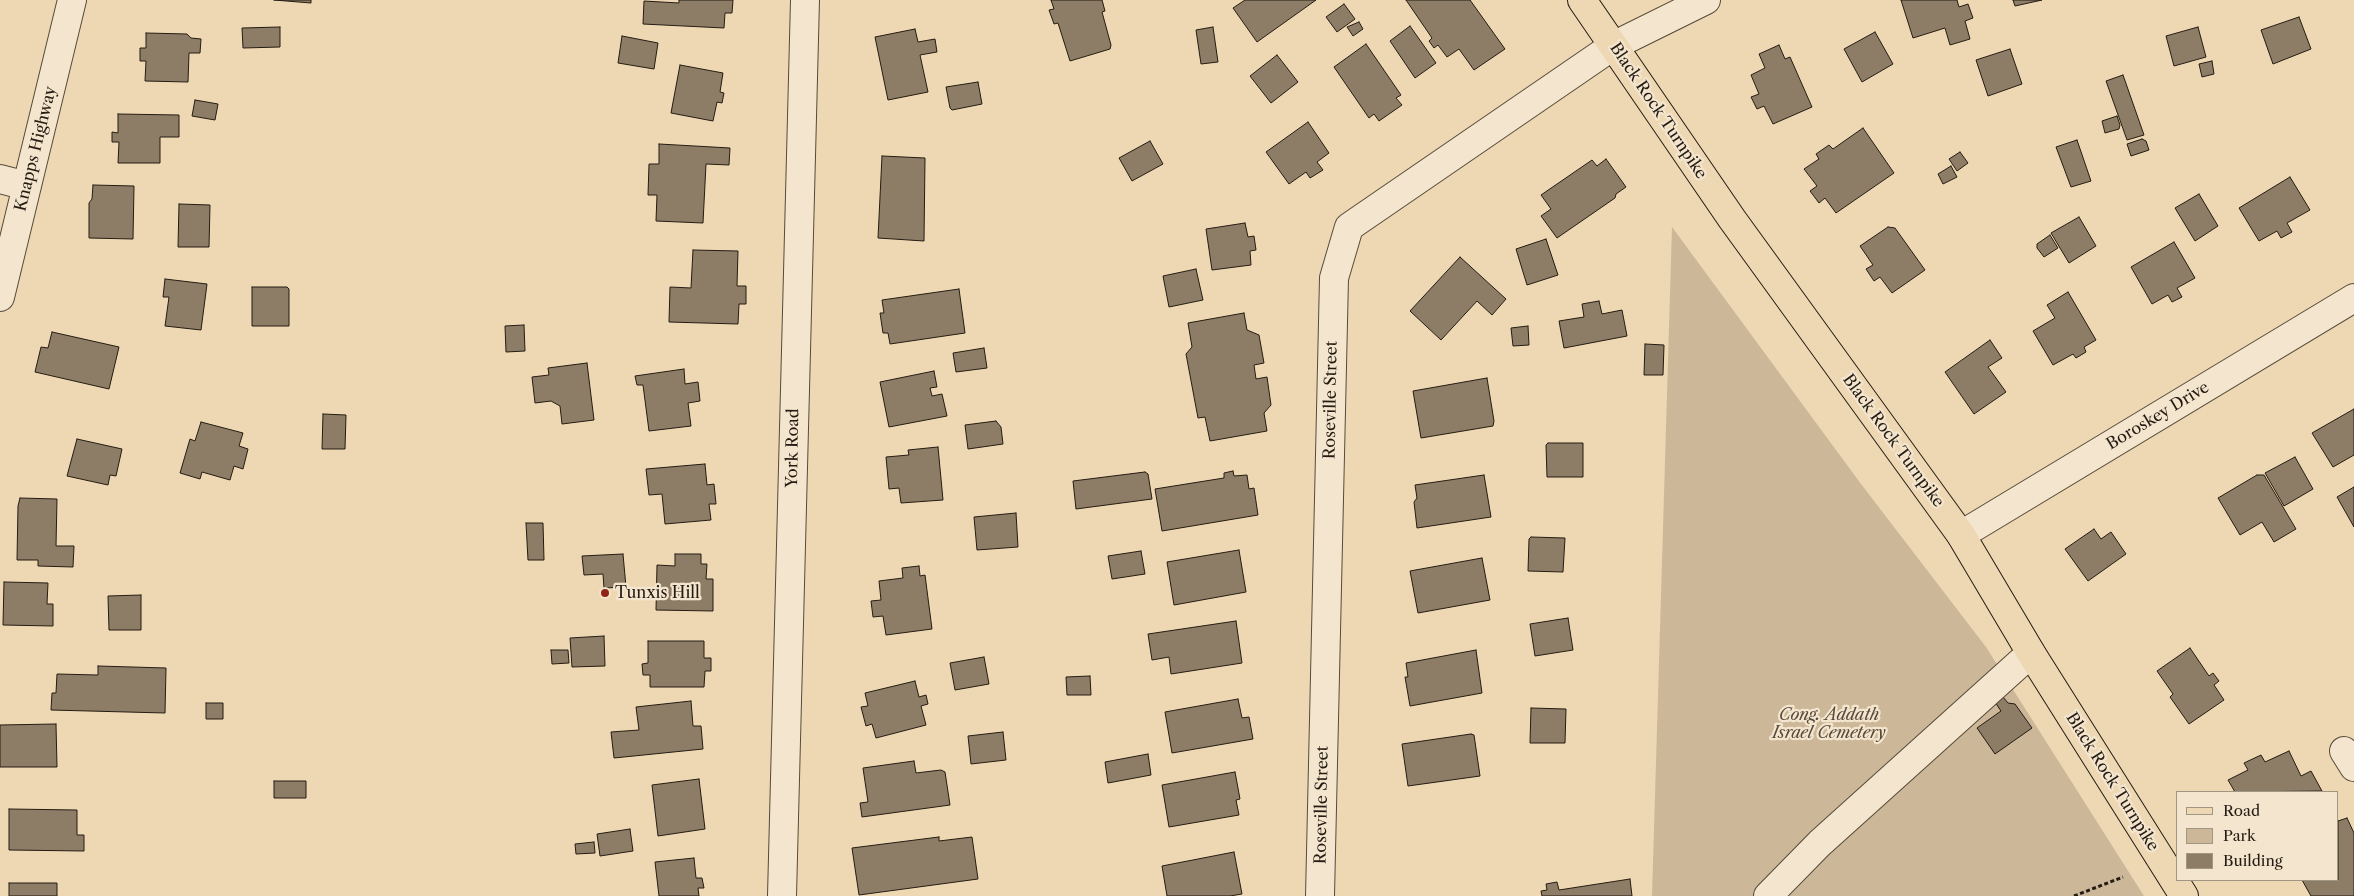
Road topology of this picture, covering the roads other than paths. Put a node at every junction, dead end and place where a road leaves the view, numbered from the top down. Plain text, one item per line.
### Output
1 (72, 0) edge
2 (805, 0) edge
3 (1582, 0) edge
4 (1706, 0) edge
5 (1613, 46) junction
6 (0, 179) edge
7 (27, 186) junction
8 (0, 297) edge
9 (2354, 298) edge
10 (1962, 535) junction
11 (2031, 653) junction
12 (782, 896) edge
13 (1320, 896) edge
14 (1768, 896) edge
15 (2184, 896) edge

1 - 7 street, Knapps Highway
2 - 12 street, York Road
3 - 5 main road, Black Rock Turnpike
4 - 5 street, Roseville Street
5 - 10 main road, Black Rock Turnpike
5 - 13 street, Roseville Street
6 - 7 street
7 - 8 street, Knapps Highway
9 - 10 street, Boroskey Drive
10 - 11 main road, Black Rock Turnpike
11 - 14 street
11 - 15 main road, Black Rock Turnpike

